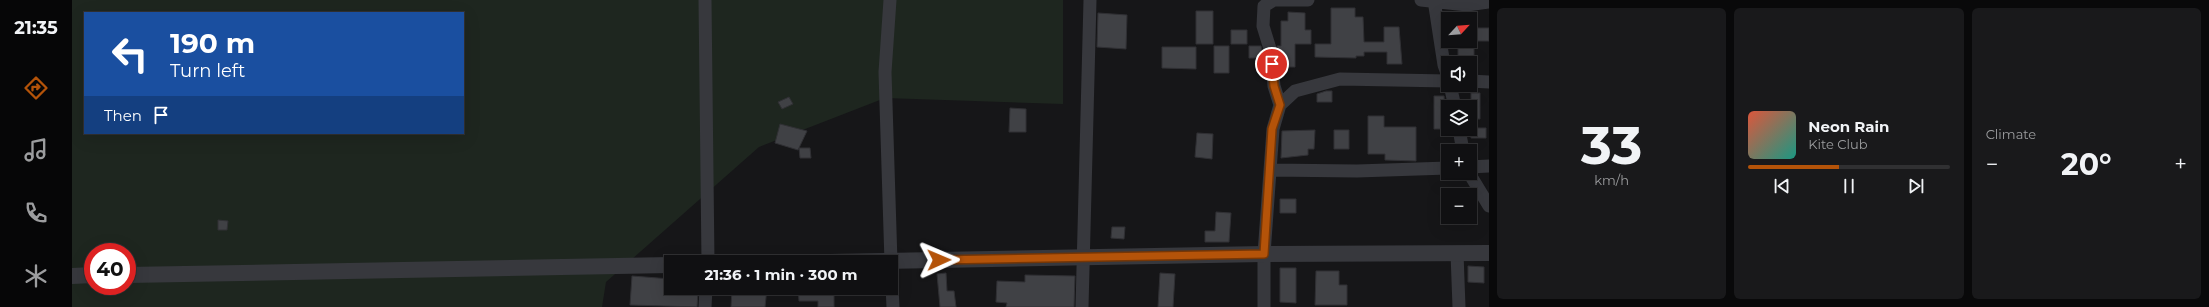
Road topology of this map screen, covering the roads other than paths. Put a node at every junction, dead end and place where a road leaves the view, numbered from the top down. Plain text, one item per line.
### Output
1 (705, 0) edge
2 (890, 0) edge
3 (1090, 0) edge
4 (1308, 0) edge
5 (1420, 0) edge
6 (1434, 1) edge
7 (1489, 2) edge
8 (1443, 56) edge
9 (1441, 81) edge
10 (1477, 81) edge
11 (1489, 82) edge
12 (1280, 105) junction
13 (1489, 166) edge
14 (1477, 167) edge
15 (1441, 168) edge
16 (1270, 170) junction
17 (1473, 180) edge
18 (1489, 206) edge
19 (1489, 252) edge
20 (1457, 253) junction
21 (1264, 254) junction
22 (708, 255) edge
23 (891, 255) edge
24 (1083, 258) junction
25 (898, 263) edge
26 (664, 265) edge
27 (84, 275) edge
28 (136, 275) edge
29 (72, 276) edge
30 (706, 295) edge
31 (892, 295) edge
32 (705, 307) edge
33 (893, 307) edge
34 (1082, 307) edge
35 (1264, 307) edge
36 (1459, 307) edge

1 - 22 street
2 - 23 street
3 - 24 street
4 - 12 street
5 - 6 street
6 - 7 street
6 - 8 street
9 - 12 street
10 - 11 street
12 - 16 street
13 - 14 street
15 - 16 street
16 - 21 street
17 - 18 street
19 - 20 street
20 - 21 street
20 - 36 street
21 - 24 street
21 - 35 street
24 - 25 street
24 - 34 street
26 - 28 street
27 - 29 street
30 - 32 street
31 - 33 street

